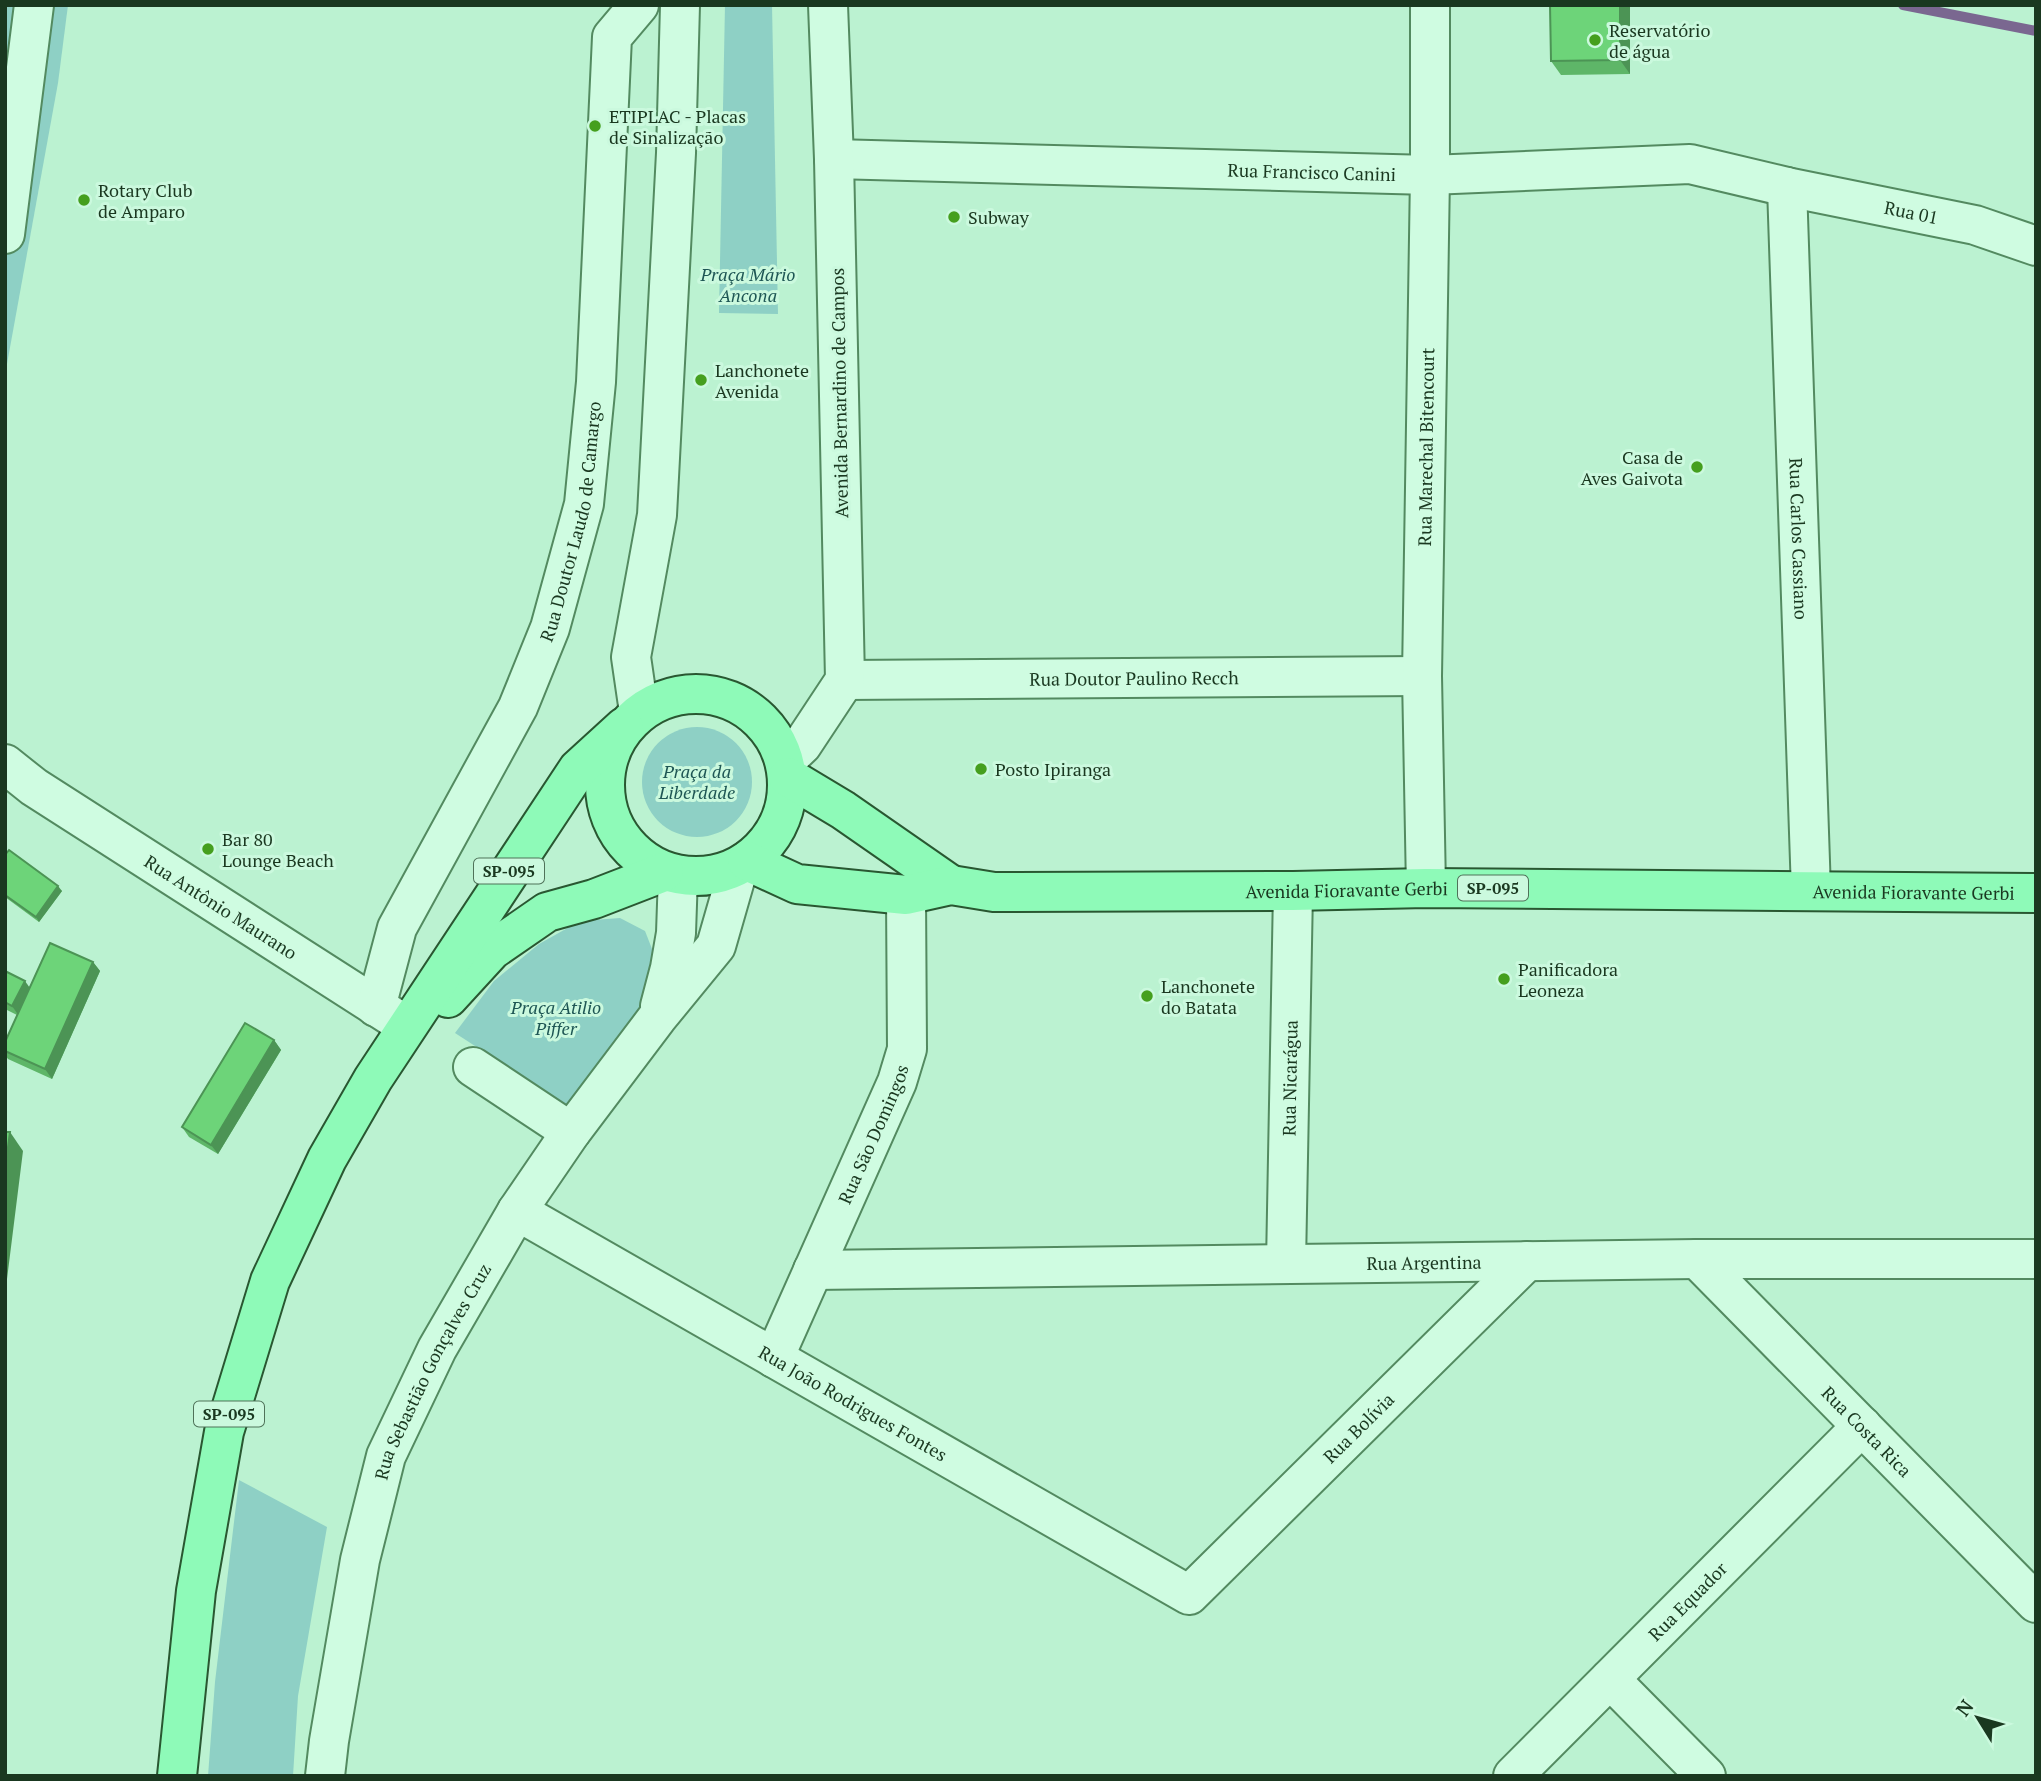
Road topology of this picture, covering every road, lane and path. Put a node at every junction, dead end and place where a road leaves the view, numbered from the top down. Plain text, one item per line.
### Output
1 (34, 5) edge
2 (639, 5) edge
3 (680, 5) edge
4 (828, 5) edge
5 (1430, 5) edge
6 (834, 159) junction
7 (1430, 175) junction
8 (1787, 187) junction
9 (5, 234) edge
10 (2036, 246) edge
11 (1422, 676) junction
12 (845, 680) junction
13 (631, 719) junction
14 (787, 769) junction
15 (15, 781) edge
16 (743, 864) junction
17 (671, 874) junction
18 (951, 885) junction
19 (1426, 888) junction
20 (1293, 891) junction
21 (1811, 891) junction
22 (2036, 893) edge
23 (906, 895) junction
24 (657, 1018) junction
25 (400, 1022) junction
26 (473, 1067) dead end
27 (571, 1132) junction
28 (517, 1211) junction
29 (1697, 1259) junction
30 (2036, 1259) edge
31 (1527, 1261) junction
32 (1286, 1264) junction
33 (813, 1270) junction
34 (774, 1358) junction
35 (1861, 1426) junction
36 (1189, 1595) joint
37 (2036, 1604) edge
38 (1610, 1679) junction
39 (177, 1776) edge
40 (326, 1776) edge
41 (1513, 1776) edge
42 (1706, 1776) edge

1 - 9 street
2 - 25 street, Rua Doutor Laudo de Camargo
3 - 13 street
4 - 6 street, Avenida Bernardino de Campos
5 - 7 street, Rua Marechal Bitencourt
6 - 7 street, Rua Francisco Canini
6 - 12 street, Avenida Bernardino de Campos
7 - 8 street, Rua Francisco Canini
7 - 11 street, Rua Marechal Bitencourt
8 - 10 street, Rua 01
8 - 21 street, Rua Carlos Cassiano
11 - 12 street, Rua Doutor Paulino Recch
11 - 19 street, Rua Marechal Bitencourt
12 - 14 street
13 - 14 main road, SP-095
13 - 17 main road
13 - 25 main road, SP-095
14 - 16 main road, SP-095
14 - 18 main road, Avenida Fioravante Gerbi / SP-095
15 - 25 street, Rua Antônio Maurano
16 - 17 main road, SP-095
16 - 23 main road, Avenida Fioravante Gerbi / SP-095
16 - 24 street, Rua Sebastião Gonçalves Cruz
17 - 24 street
17 - 25 main road, SP-095
18 - 20 main road, Avenida Fioravante Gerbi / SP-095
18 - 23 main road, Avenida Fioravante Gerbi / SP-095
19 - 20 main road, Avenida Fioravante Gerbi / SP-095
19 - 21 main road, Avenida Fioravante Gerbi / SP-095
20 - 32 street, Rua Nicarágua
21 - 22 main road, Avenida Fioravante Gerbi / SP-095
23 - 33 street, Rua São Domingos
24 - 27 street, Rua Sebastião Gonçalves Cruz
25 - 39 main road, SP-095
26 - 27 street
27 - 28 street, Rua Sebastião Gonçalves Cruz
28 - 34 street, Rua João Rodrigues Fontes
28 - 40 street, Rua Sebastião Gonçalves Cruz
29 - 30 street, Rua Argentina
29 - 31 street, Rua Argentina
29 - 35 street, Rua Costa Rica
31 - 32 street, Rua Argentina
31 - 36 street, Rua Bolívia
32 - 33 street, Rua Argentina
33 - 34 street, Rua São Domingos
34 - 36 street, Rua João Rodrigues Fontes
35 - 37 street, Rua Costa Rica
35 - 38 street, Rua Equador
38 - 41 street, Rua Equador
38 - 42 street

